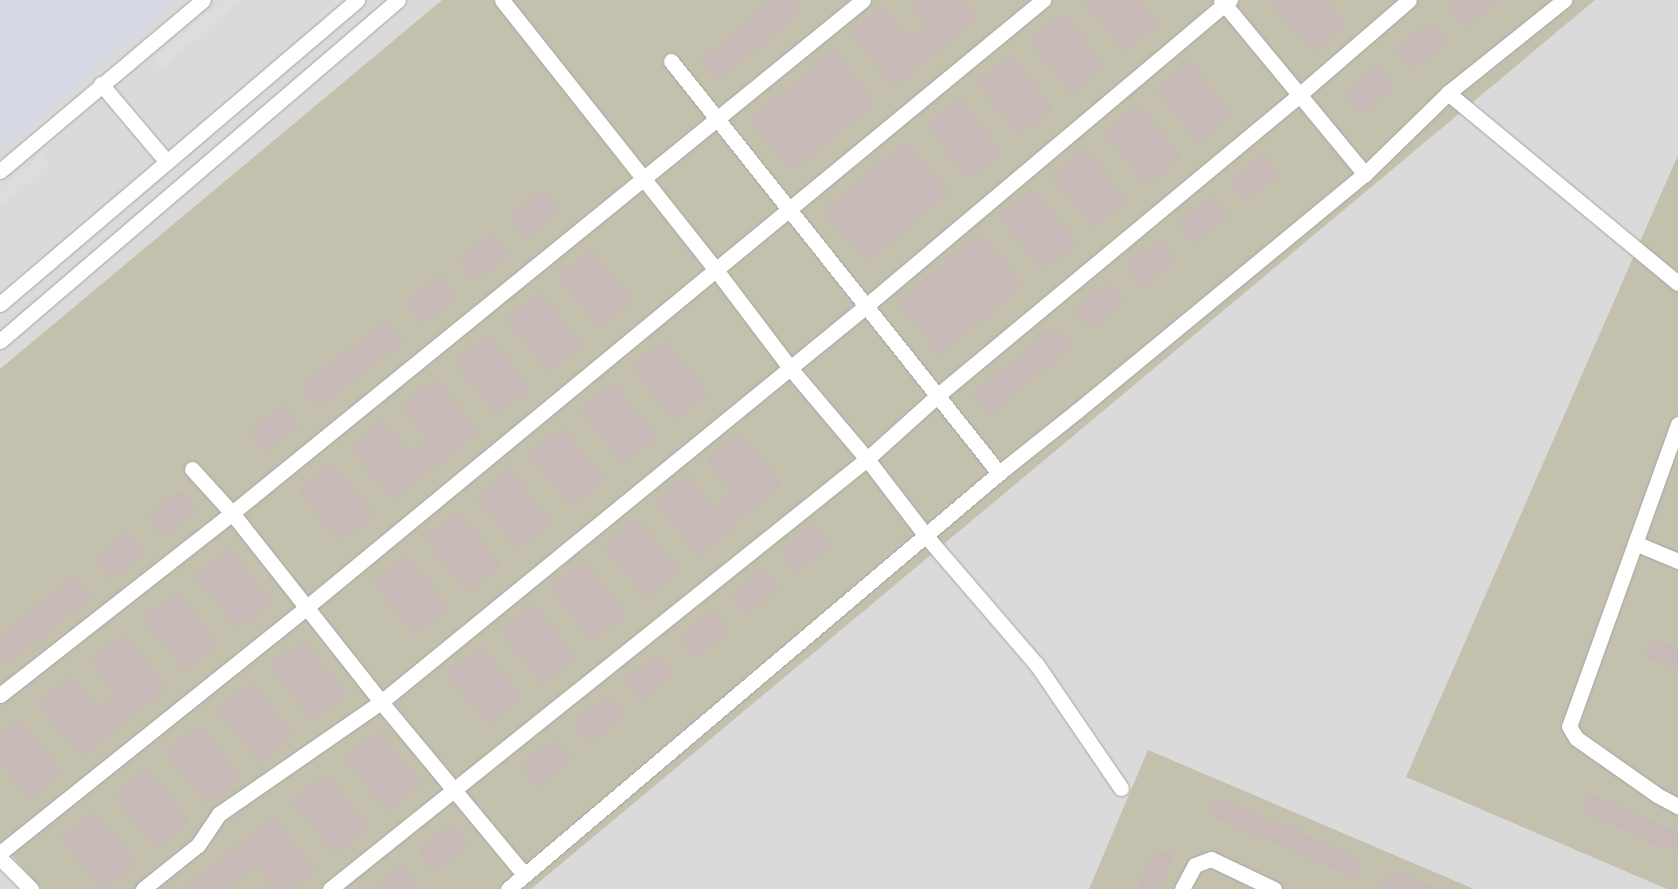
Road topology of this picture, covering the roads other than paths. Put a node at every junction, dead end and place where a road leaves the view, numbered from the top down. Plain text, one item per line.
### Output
1 (203, 0) edge
2 (357, 0) edge
3 (398, 0) edge
4 (502, 0) edge
5 (863, 0) edge
6 (1044, 0) edge
7 (1409, 0) edge
8 (1564, 0) edge
9 (1225, 2) edge
10 (671, 61) dead end
11 (101, 84) junction
12 (1448, 94) junction
13 (1299, 95) junction
14 (717, 119) junction
15 (167, 162) junction
16 (0, 170) edge
17 (1365, 174) junction
18 (644, 179) junction
19 (789, 209) junction
20 (716, 270) junction
21 (1678, 283) edge
22 (0, 304) edge
23 (866, 306) junction
24 (0, 341) edge
25 (790, 368) junction
26 (938, 395) junction
27 (1678, 424) edge
28 (867, 459) junction
29 (192, 469) dead end
30 (999, 472) junction
31 (232, 513) junction
32 (926, 536) junction
33 (1635, 543) junction
34 (1678, 561) edge
35 (308, 606) junction
36 (0, 695) edge
37 (381, 702) junction
38 (1121, 788) dead end
39 (453, 790) junction
40 (1678, 806) edge
41 (0, 853) edge
42 (0, 858) edge
43 (524, 874) junction
44 (31, 889) edge
45 (143, 889) edge
46 (330, 889) edge
47 (508, 889) edge
48 (1182, 889) edge
49 (1274, 889) edge

1 - 11 street
2 - 15 street
3 - 24 street
4 - 18 street
5 - 14 street
6 - 19 street
7 - 13 street
8 - 12 street
9 - 13 street
9 - 23 street
10 - 14 street
11 - 15 street
11 - 16 street
12 - 17 street
12 - 21 street
13 - 17 street
13 - 26 street
14 - 18 street
14 - 19 street
15 - 22 street
17 - 30 street
18 - 20 street
18 - 31 street
19 - 20 street
19 - 23 street
20 - 25 street
20 - 35 street
23 - 25 street
23 - 26 street
25 - 28 street
25 - 37 street
26 - 28 street
26 - 30 street
27 - 33 street
28 - 32 street
28 - 39 street
29 - 31 street
30 - 32 street
31 - 35 street
31 - 36 street
32 - 38 street
32 - 43 street
33 - 34 street
33 - 40 street
35 - 37 street
35 - 41 street
37 - 39 street
37 - 45 street
39 - 43 street
39 - 46 street
42 - 44 street
43 - 47 street
48 - 49 street

